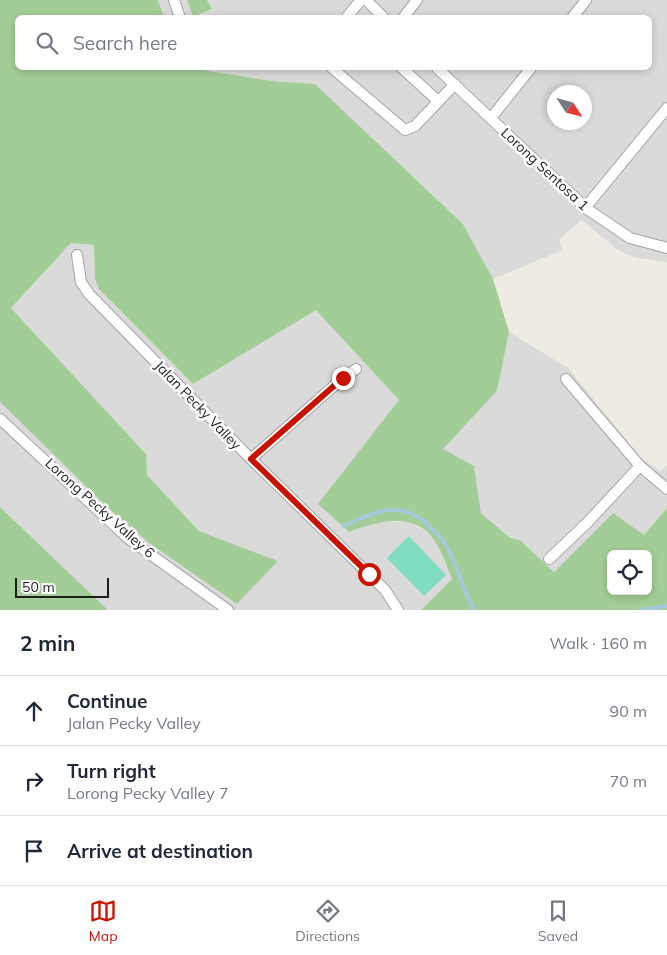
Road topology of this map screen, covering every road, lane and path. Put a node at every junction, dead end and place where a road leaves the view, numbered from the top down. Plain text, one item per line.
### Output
1 (174, 0) edge
2 (361, 0) edge
3 (366, 0) edge
4 (417, 0) edge
5 (586, 0) edge
6 (179, 15) edge
7 (349, 15) edge
8 (381, 15) edge
9 (405, 15) edge
10 (574, 15) edge
11 (334, 70) edge
12 (404, 70) edge
13 (439, 70) edge
14 (530, 70) edge
15 (455, 84) junction
16 (438, 101) junction
17 (667, 108) edge
18 (491, 118) junction
19 (586, 208) junction
20 (667, 248) edge
21 (77, 255) dead end
22 (356, 369) dead end
23 (566, 379) dead end
24 (0, 419) edge
25 (251, 459) junction
26 (640, 466) junction
27 (667, 489) edge
28 (549, 559) dead end
29 (228, 610) edge
30 (398, 610) edge

1 - 6 street
2 - 7 street
3 - 8 street
4 - 9 street
5 - 10 street
11 - 16 street
12 - 16 street
13 - 15 street, Lorong Sentosa 1
14 - 18 street
15 - 16 street
15 - 18 street, Lorong Sentosa 1
17 - 19 street
18 - 19 street, Lorong Sentosa 1
19 - 20 street, Lorong Sentosa 1
21 - 25 street, Jalan Pecky Valley
22 - 25 street
23 - 26 street
24 - 29 street, Lorong Pecky Valley 6
25 - 30 street, Jalan Pecky Valley
26 - 27 street
26 - 28 street

